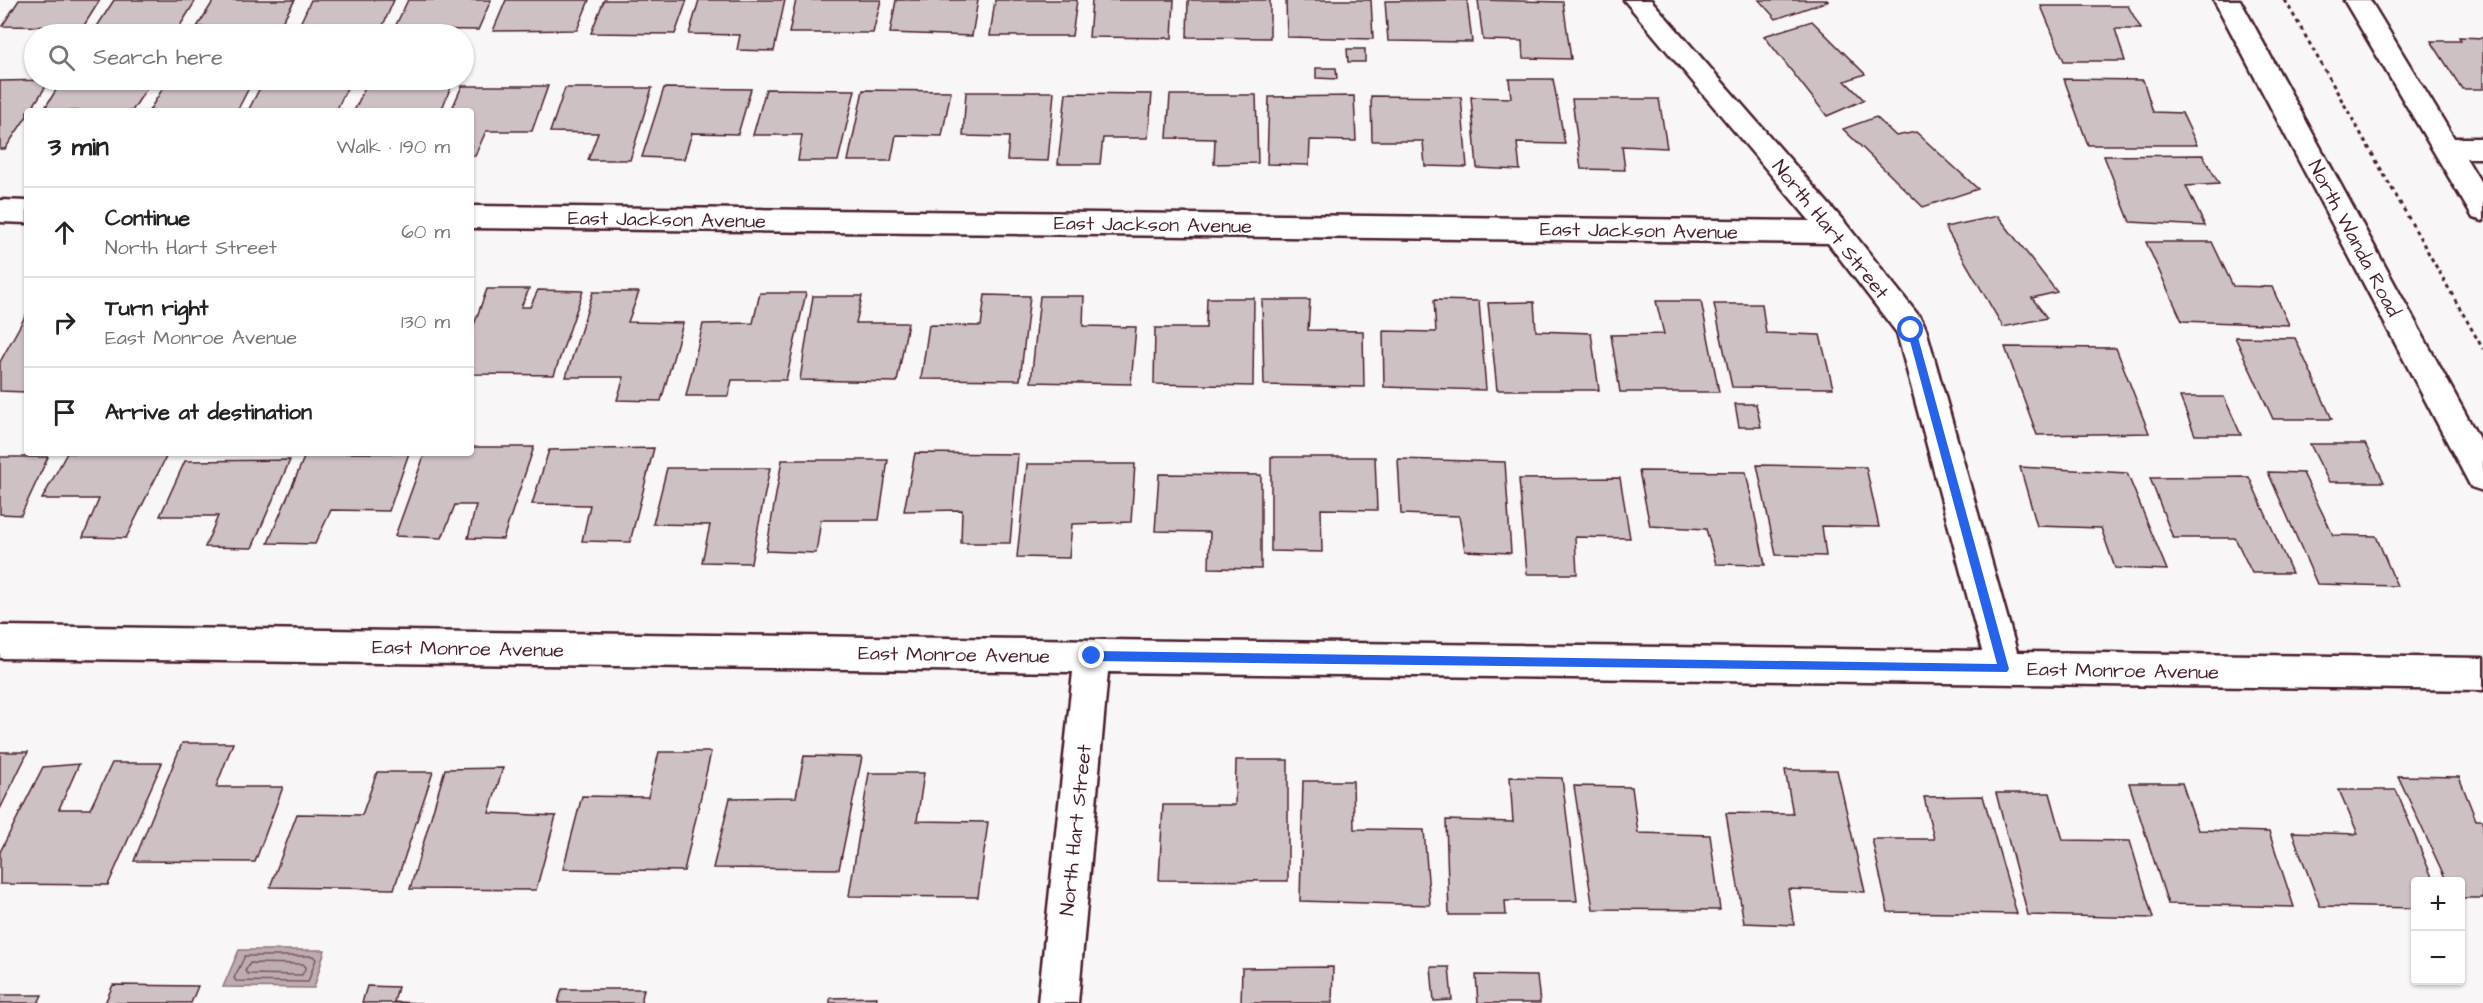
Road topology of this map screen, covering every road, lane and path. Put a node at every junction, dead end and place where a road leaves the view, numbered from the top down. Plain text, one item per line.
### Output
1 (1637, 0) edge
2 (2228, 0) edge
3 (2285, 0) edge
4 (2357, 0) edge
5 (2446, 148) junction
6 (2483, 148) edge
7 (2483, 210) edge
8 (0, 211) edge
9 (24, 212) edge
10 (474, 217) edge
11 (1836, 232) junction
12 (2483, 349) edge
13 (2483, 477) edge
14 (0, 642) edge
15 (1092, 656) junction
16 (2004, 669) junction
17 (2483, 674) edge
18 (1058, 1003) edge

1 - 11 street, North Hart Street
2 - 13 street, North Wanda Road
3 - 12 path
4 - 5 street
5 - 6 street
5 - 7 street
8 - 9 street
10 - 11 street, East Jackson Avenue
11 - 16 street, North Hart Street
14 - 15 street, East Monroe Avenue
15 - 16 street, East Monroe Avenue
15 - 18 street, North Hart Street
16 - 17 street, East Monroe Avenue

